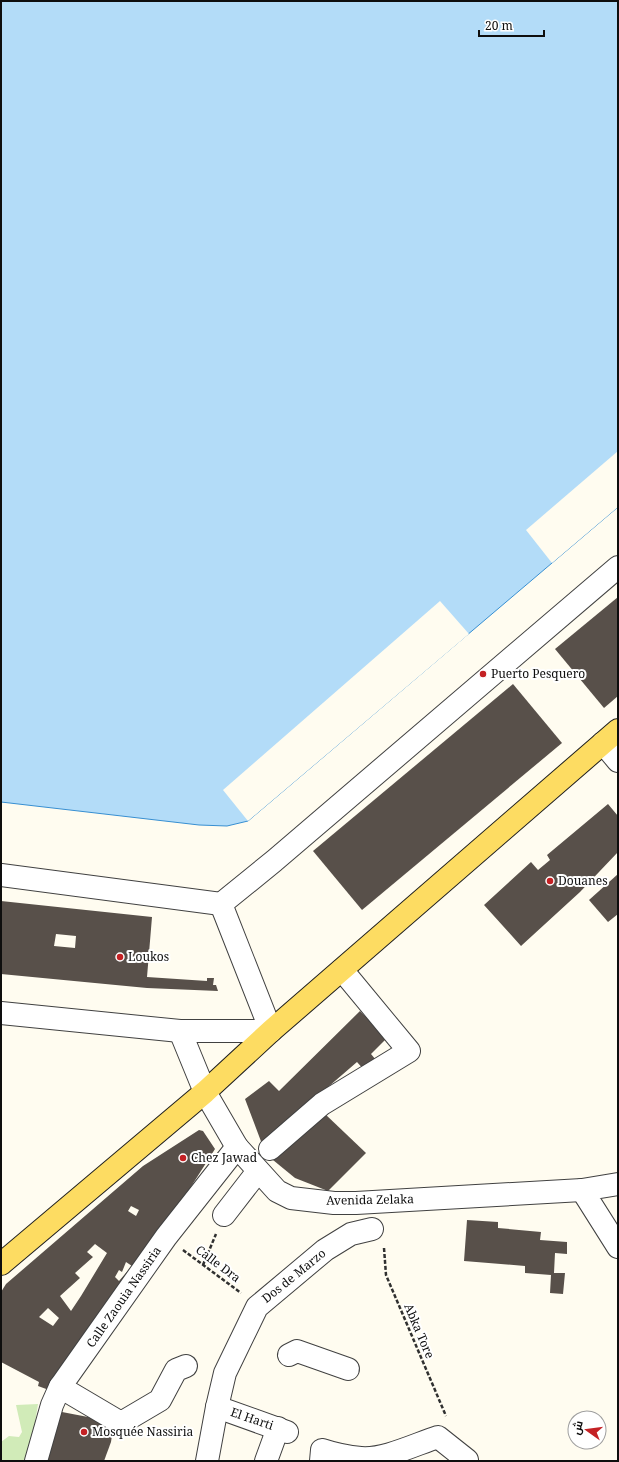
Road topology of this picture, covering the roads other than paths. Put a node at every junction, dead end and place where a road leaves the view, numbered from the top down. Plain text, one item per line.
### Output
1 (618, 567) edge
2 (610, 737) edge
3 (618, 761) edge
4 (1, 875) edge
5 (221, 904) junction
6 (342, 970) junction
7 (1, 1014) edge
8 (180, 1031) junction
9 (271, 1031) junction
10 (205, 1092) junction
11 (237, 1147) junction
12 (270, 1149) dead end
13 (258, 1171) junction
14 (618, 1184) edge
15 (582, 1190) junction
16 (224, 1215) road end
17 (372, 1229) dead end
18 (618, 1247) edge
19 (1, 1264) edge
20 (289, 1355) dead end
21 (186, 1366) dead end
22 (348, 1369) dead end
23 (60, 1387) junction
24 (217, 1407) junction
25 (321, 1456) edge
26 (467, 1460) edge
27 (36, 1461) edge
28 (207, 1461) edge
29 (266, 1461) edge

1 - 5 street
2 - 3 street
2 - 6 main road
4 - 5 street
5 - 9 street
6 - 9 main road
6 - 12 street
7 - 8 street
8 - 9 street
8 - 10 street, Avenida Zelaka
9 - 10 main road
10 - 11 street, Avenida Zelaka
10 - 19 main road
11 - 13 street, Avenida Zelaka
11 - 23 street, Calle Zaouia Nassiria
13 - 15 street, Avenida Zelaka
13 - 16 street
14 - 15 street, Avenida Zelaka
15 - 18 street
17 - 24 street, Dos de Marzo
20 - 22 street
21 - 23 street
23 - 27 street, Calle Zaouia Nassiria
24 - 28 street, Dos de Marzo
24 - 29 street, El Harti
25 - 26 street

